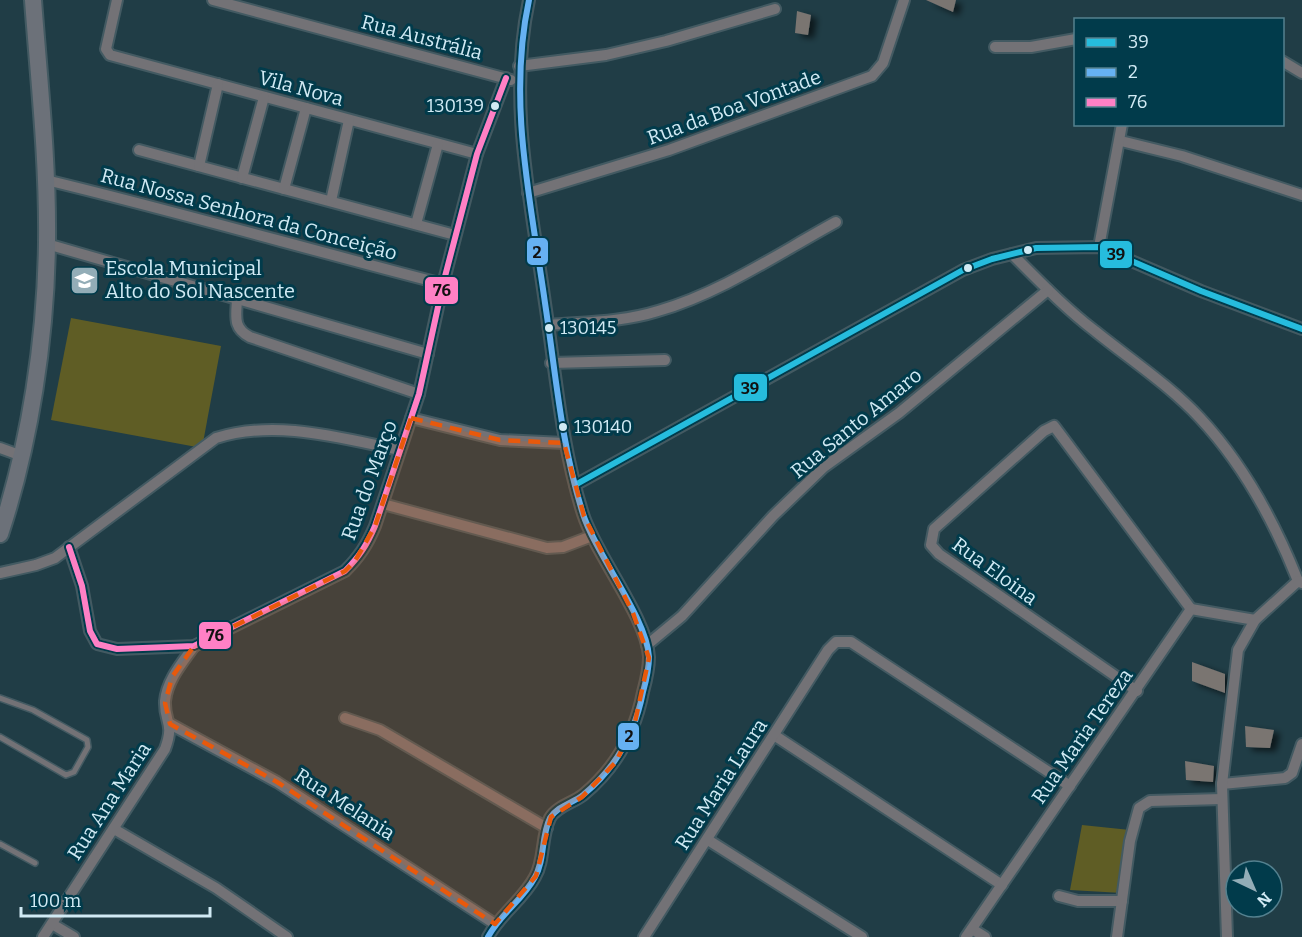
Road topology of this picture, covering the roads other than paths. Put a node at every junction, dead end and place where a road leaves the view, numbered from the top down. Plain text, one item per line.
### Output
1 (33, 0) edge
2 (117, 0) edge
3 (213, 0) edge
4 (529, 0) edge
5 (904, 0) edge
6 (775, 9) dead end
7 (1074, 39) edge
8 (995, 47) dead end
9 (1284, 62) edge
10 (519, 66) junction
11 (1302, 73) edge
12 (506, 78) junction
13 (518, 82) junction
14 (218, 84) junction
15 (264, 97) junction
16 (306, 108) junction
17 (349, 120) junction
18 (1122, 126) edge
19 (1121, 141) junction
20 (438, 144) junction
21 (139, 150) dead end
22 (477, 154) junction
23 (199, 166) junction
24 (242, 177) junction
25 (46, 180) junction
26 (284, 189) junction
27 (528, 194) junction
28 (1302, 195) edge
29 (331, 201) junction
30 (836, 222) dead end
31 (416, 224) junction
32 (455, 235) junction
33 (47, 244) junction
34 (1100, 247) junction
35 (1012, 254) junction
36 (443, 284) junction
37 (1048, 290) junction
38 (237, 300) junction
39 (549, 325) junction
40 (1302, 329) edge
41 (428, 354) junction
42 (665, 360) dead end
43 (551, 363) junction
44 (419, 394) junction
45 (411, 418) junction
46 (564, 443) junction
47 (0, 448) edge
48 (400, 450) junction
49 (22, 456) junction
50 (575, 485) junction
51 (383, 504) junction
52 (0, 534) edge
53 (592, 536) junction
54 (69, 547) junction
55 (0, 573) edge
56 (1300, 582) edge
57 (1191, 609) junction
58 (1254, 620) junction
59 (647, 645) junction
60 (194, 646) junction
61 (1137, 691) junction
62 (0, 698) edge
63 (345, 718) dead end
64 (170, 724) junction
65 (774, 735) junction
66 (0, 737) edge
67 (1302, 744) edge
68 (1222, 784) junction
69 (1070, 786) junction
70 (1222, 799) junction
71 (547, 828) junction
72 (114, 829) junction
73 (708, 840) junction
74 (0, 844) edge
75 (35, 863) dead end
76 (1002, 885) junction
77 (1059, 896) dead end
78 (1122, 901) junction
79 (52, 924) junction
80 (495, 924) junction
81 (969, 933) edge
82 (648, 936) edge
83 (43, 937) edge
84 (74, 937) edge
85 (287, 937) edge
86 (488, 937) edge
87 (862, 937) edge
88 (985, 937) edge
89 (1117, 937) edge
90 (1227, 937) edge

1 - 25 main road
2 - 14 street, Vila Nova
3 - 12 street, Rua Austrália
4 - 10 street
5 - 27 street, Rua da Boa Vontade
6 - 10 street
7 - 8 street
9 - 11 street
10 - 13 street
12 - 13 street, Rua Austrália
12 - 22 street, Rua do Março
13 - 27 street
14 - 15 street, Vila Nova
14 - 23 street
15 - 16 street, Vila Nova
15 - 24 street
16 - 17 street, Vila Nova
16 - 26 street
17 - 20 street, Vila Nova
17 - 29 street
18 - 19 street
19 - 28 street
19 - 34 street
20 - 22 street, Vila Nova
20 - 31 street
21 - 23 street
22 - 32 street, Rua do Março
23 - 24 street
24 - 26 street
25 - 33 main road
25 - 36 street, Rua Nossa Senhora da Conceição
26 - 29 street
27 - 39 street
29 - 31 street
30 - 39 street
31 - 32 street
32 - 36 street, Rua do Março
33 - 38 street
33 - 49 main road
34 - 35 street
34 - 40 street
35 - 37 street
35 - 50 street
36 - 41 street, Rua do Março
37 - 56 street
37 - 59 street, Rua Santo Amaro
38 - 41 street
38 - 44 street
39 - 43 street
41 - 44 street, Rua do Março
42 - 43 street
43 - 46 street
44 - 45 street, Rua do Março
45 - 46 street
45 - 48 street, Rua do Março
46 - 50 street
47 - 49 street
48 - 51 street, Rua do Março
48 - 54 street
49 - 52 main road
50 - 53 street
51 - 53 street
51 - 60 street, Rua do Março
53 - 59 street
54 - 55 street
54 - 60 street, Rua do Março
56 - 58 street
57 - 58 street
57 - 61 street, Rua Maria Tereza
57 - 61 street, Rua Eloina
58 - 68 street
59 - 71 street
60 - 64 street, Rua Ana Maria
61 - 69 street, Rua Maria Tereza
62 - 66 lane
63 - 71 street
64 - 72 street, Rua Ana Maria
64 - 80 street, Rua Melania
65 - 69 street, Rua Maria Laura
65 - 73 street, Rua Maria Laura
65 - 76 street
67 - 68 street
68 - 70 street
69 - 76 street, Rua Maria Tereza
70 - 78 street
70 - 90 street
71 - 80 street
72 - 79 street, Rua Ana Maria
72 - 85 street
73 - 82 street, Rua Maria Laura
73 - 87 street
74 - 75 lane
76 - 81 street, Rua Maria Tereza
77 - 78 street
78 - 89 street
79 - 83 street, Rua Ana Maria
79 - 84 street
80 - 86 street
81 - 88 street

